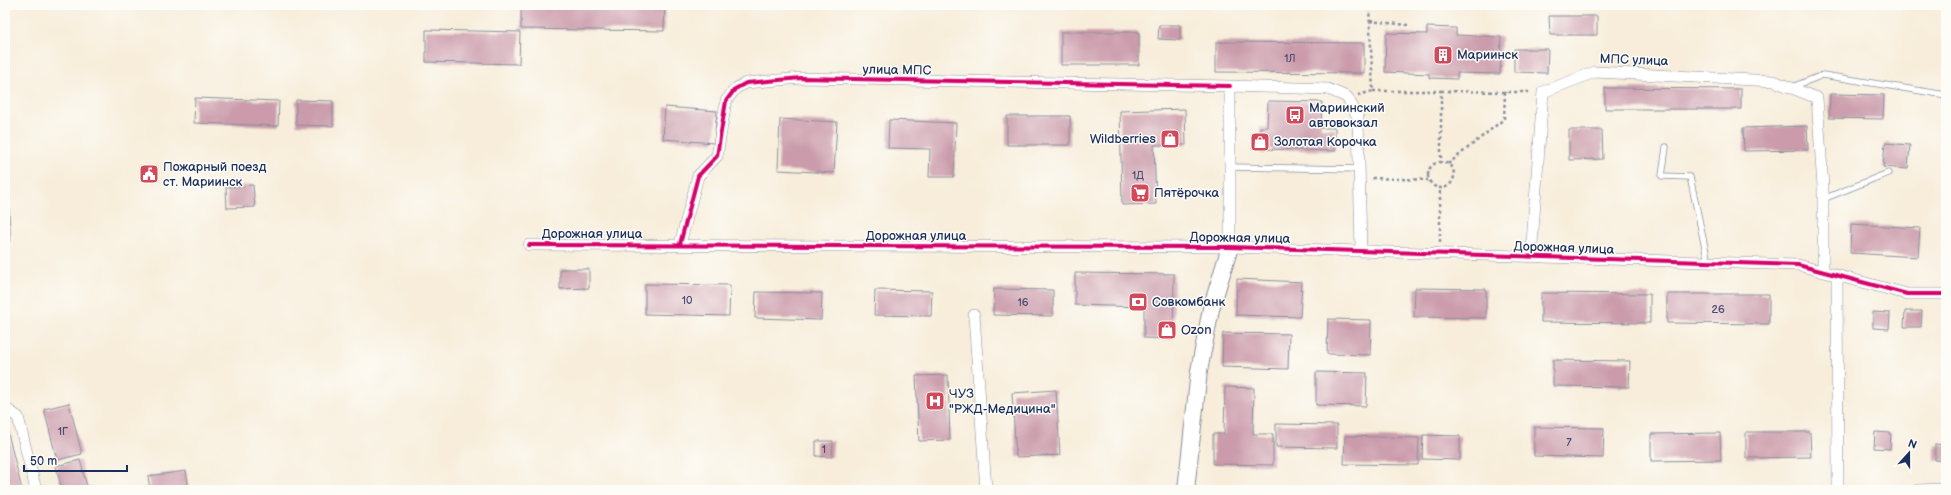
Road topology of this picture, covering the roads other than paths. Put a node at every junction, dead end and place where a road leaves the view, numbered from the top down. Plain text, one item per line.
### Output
1 (1230, 86) junction
2 (1790, 87) junction
3 (1946, 95) edge
4 (1666, 147) dead end
5 (1230, 167) junction
6 (1359, 173) junction
7 (1888, 173) dead end
8 (1823, 199) junction
9 (680, 244) junction
10 (529, 245) dead end
11 (1230, 247) junction
12 (1361, 251) junction
13 (1531, 257) junction
14 (1708, 262) junction
15 (1823, 272) junction
16 (1837, 276) junction
17 (1946, 294) edge
18 (974, 315) dead end
19 (5, 408) edge
20 (1946, 489) edge
21 (36, 490) edge
22 (986, 490) edge
23 (1186, 490) edge
24 (1838, 490) edge
25 (1918, 490) edge

1 - 5 street
1 - 6 street, улица МПС
1 - 9 street, улица МПС
2 - 3 lane
2 - 8 street, МПС улица
2 - 13 street, МПС улица
4 - 14 lane
5 - 6 lane
5 - 11 street
6 - 12 street
7 - 8 lane
8 - 15 street
9 - 10 street, Дорожная улица
9 - 11 street, Дорожная улица
11 - 12 street, Дорожная улица
11 - 23 main road
12 - 13 street, Дорожная улица
13 - 14 street, Дорожная улица
14 - 15 street, Дорожная улица
15 - 16 street, Дорожная улица
16 - 17 street, Дорожная улица
16 - 24 street
18 - 22 street
19 - 21 street
20 - 25 street

